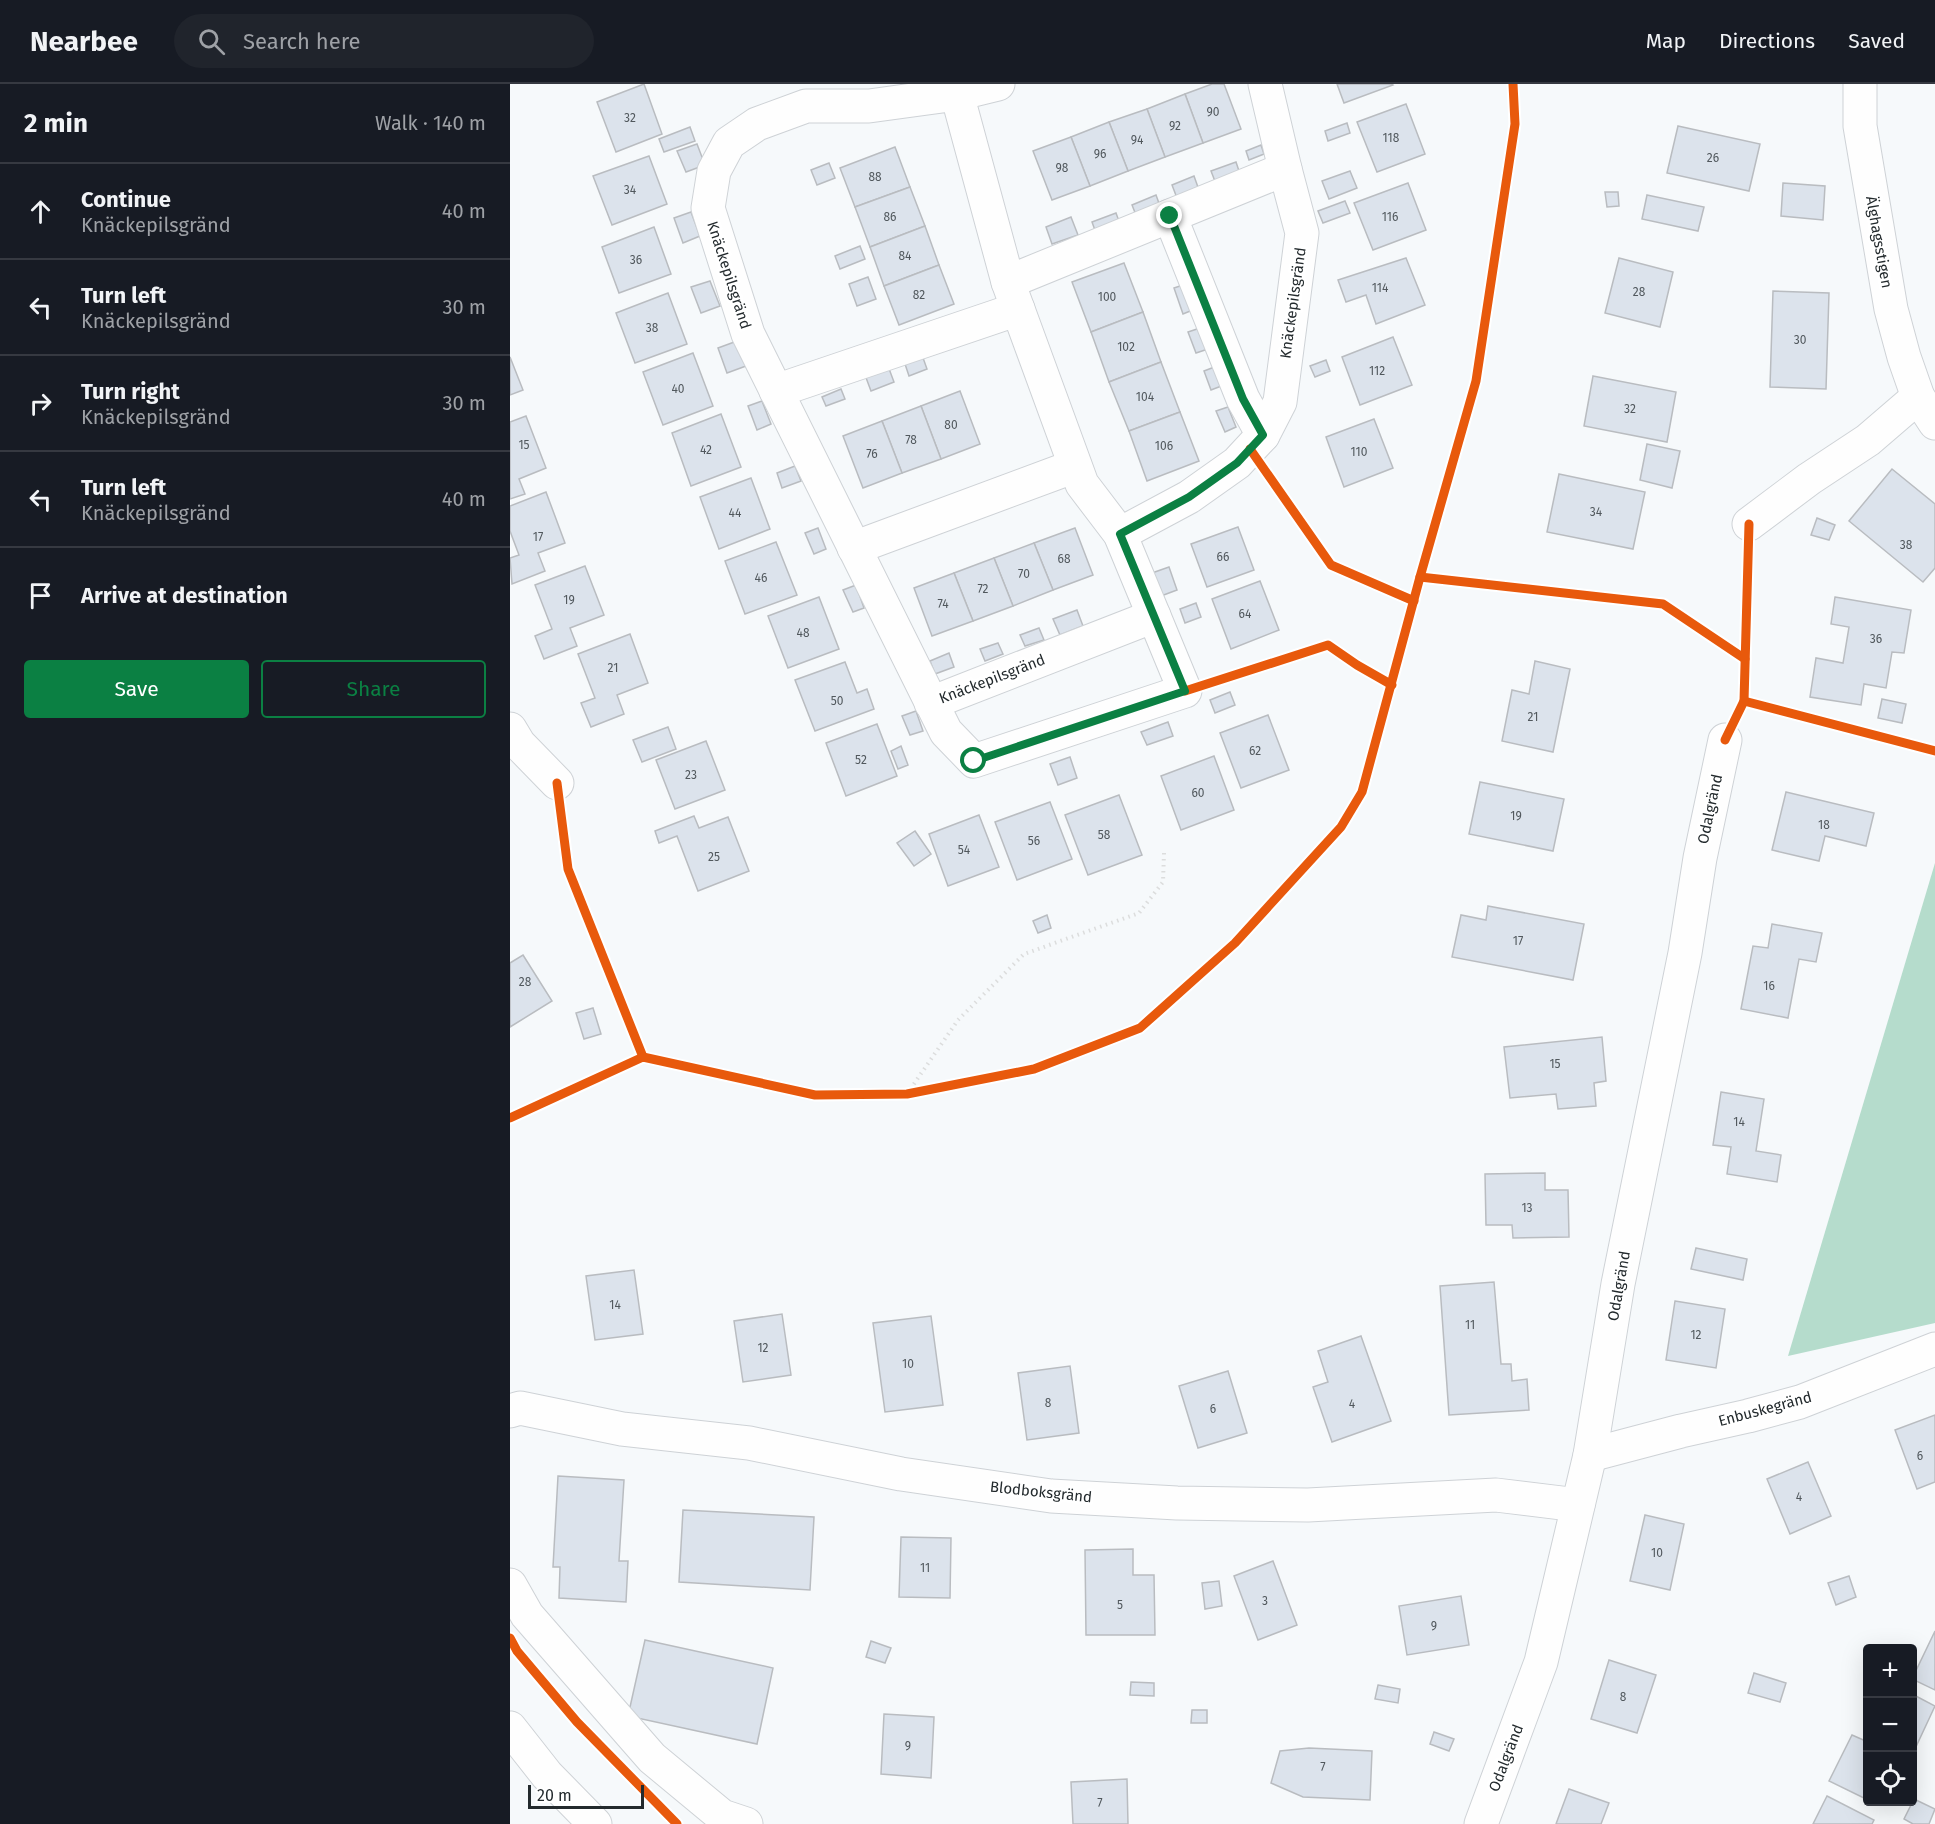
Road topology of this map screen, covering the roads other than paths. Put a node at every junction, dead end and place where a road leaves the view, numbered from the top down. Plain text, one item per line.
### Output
1 (998, 84) edge
2 (1265, 84) edge
3 (1860, 84) edge
4 (957, 94) junction
5 (1285, 169) junction
6 (1170, 216) junction
7 (1013, 296) junction
8 (777, 391) junction
9 (1927, 410) edge
10 (1263, 435) junction
11 (1075, 466) junction
12 (1749, 524) dead end
13 (1120, 534) junction
14 (854, 548) junction
15 (1154, 616) junction
16 (931, 703) junction
17 (510, 729) edge
18 (1725, 740) dead end
19 (557, 783) dead end
20 (1935, 1349) edge
21 (510, 1411) edge
22 (1590, 1455) junction
23 (1578, 1505) junction
24 (510, 1585) edge
25 (510, 1728) edge
26 (595, 1824) edge
27 (746, 1824) edge
28 (1481, 1824) edge

1 - 4 street, Knäckepilsgränd
2 - 5 street, Knäckepilsgränd
3 - 9 street, Älghagsstigen
4 - 7 street, Knäckepilsgränd
4 - 8 street, Knäckepilsgränd
5 - 6 street
5 - 10 street, Knäckepilsgränd
6 - 7 street
6 - 10 street
7 - 8 street
7 - 11 street, Knäckepilsgränd
8 - 14 street, Knäckepilsgränd
9 - 12 street, Älghagsstigen
10 - 13 street, Knäckepilsgränd
11 - 13 street, Knäckepilsgränd
11 - 14 street
13 - 15 street, Knäckepilsgränd
14 - 16 street, Knäckepilsgränd
15 - 16 street, Knäckepilsgränd
15 - 16 street, Knäckepilsgränd
17 - 19 street
18 - 22 street, Odalgränd
20 - 22 street, Enbuskegränd
21 - 23 street, Blodboksgränd
22 - 23 street, Odalgränd
23 - 28 street, Odalgränd
24 - 27 street
25 - 26 street

